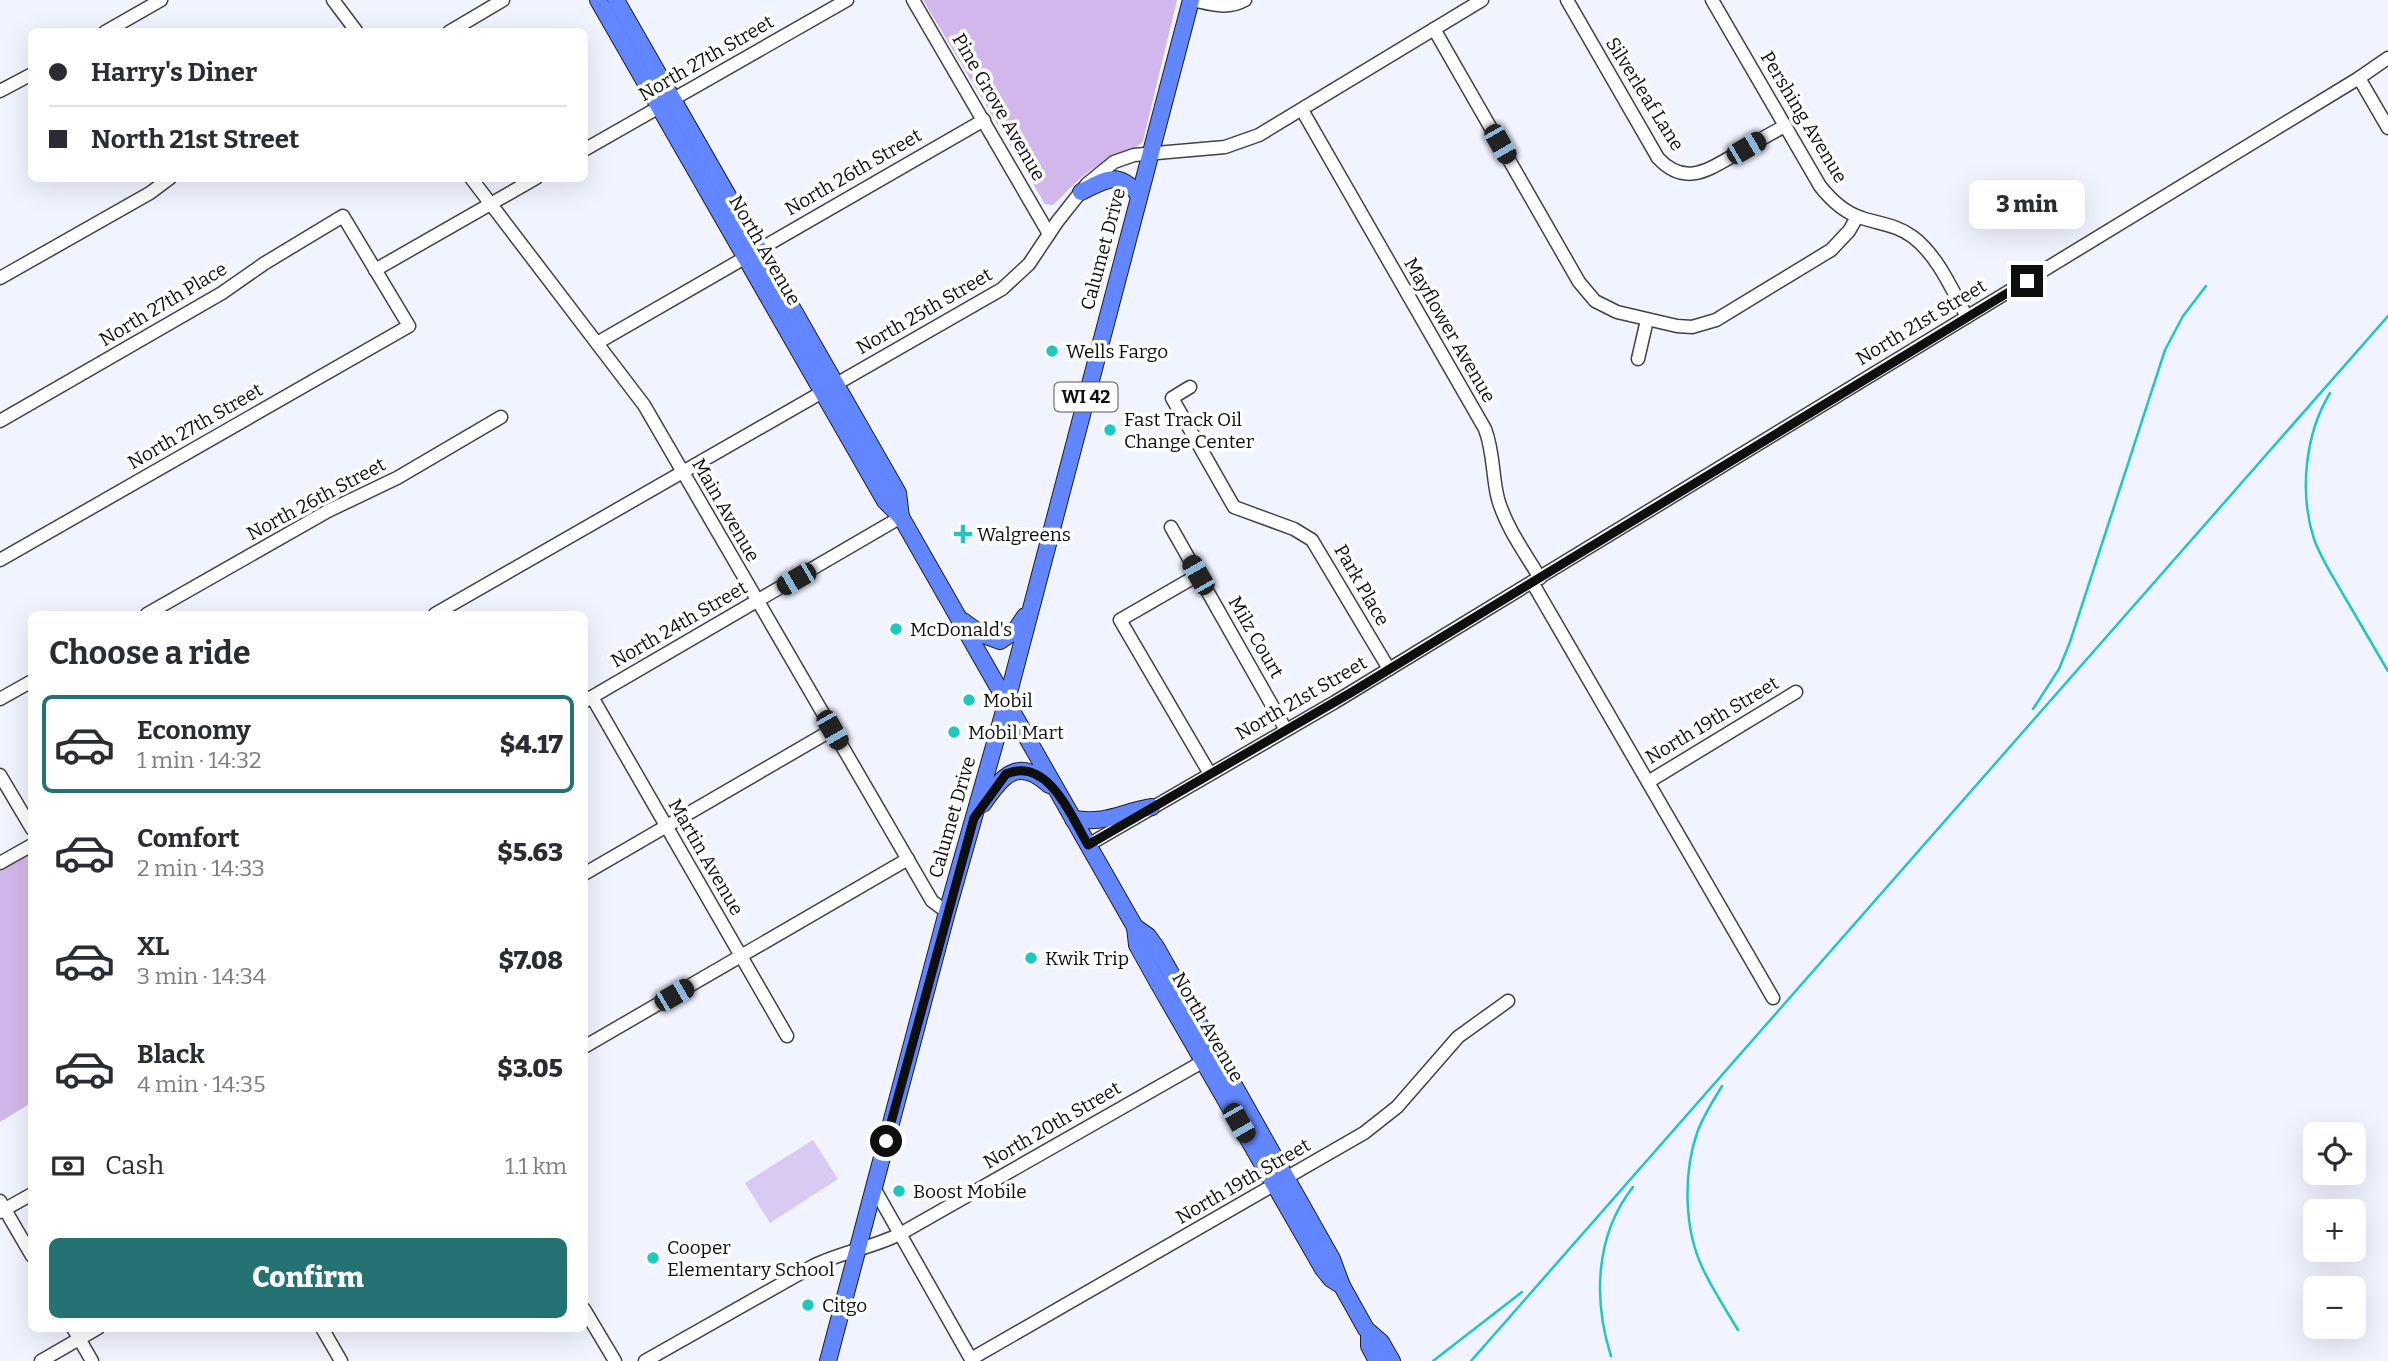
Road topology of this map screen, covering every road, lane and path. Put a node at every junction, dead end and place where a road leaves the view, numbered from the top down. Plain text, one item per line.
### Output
1 (161, 0) edge
2 (333, 0) edge
3 (503, 0) edge
4 (598, 0) edge
5 (616, 0) edge
6 (848, 0) edge
7 (913, 0) edge
8 (1192, 0) edge
9 (1245, 0) edge
10 (1482, 0) edge
11 (1567, 0) edge
12 (1712, 0) edge
13 (112, 28) edge
14 (354, 28) edge
15 (456, 28) edge
16 (1434, 29) junction
17 (2388, 58) edge
18 (28, 76) edge
19 (2359, 78) junction
20 (0, 91) edge
21 (666, 103) junction
22 (1302, 110) junction
23 (984, 120) junction
24 (1785, 126) junction
25 (2388, 128) edge
26 (588, 148) edge
27 (1150, 153) junction
28 (165, 182) edge
29 (474, 182) edge
30 (529, 182) edge
31 (1081, 192) junction
32 (1139, 195) junction
33 (491, 205) junction
34 (1857, 217) junction
35 (1049, 234) junction
36 (751, 253) junction
37 (376, 270) junction
38 (0, 278) edge
39 (1967, 317) junction
40 (1647, 320) junction
41 (597, 343) junction
42 (1638, 359) dead end
43 (1190, 387) dead end
44 (829, 389) junction
45 (501, 416) dead end
46 (0, 421) edge
47 (682, 474) junction
48 (901, 517) junction
49 (1171, 527) dead end
50 (0, 559) edge
51 (1198, 575) junction
52 (1536, 580) junction
53 (1034, 599) junction
54 (171, 601) junction
55 (757, 601) junction
56 (153, 611) edge
57 (176, 611) edge
58 (440, 611) edge
59 (956, 615) junction
60 (1388, 669) junction
61 (28, 683) edge
62 (1796, 692) dead end
63 (0, 699) edge
64 (588, 699) edge
65 (1006, 704) junction
66 (832, 730) junction
67 (1286, 730) junction
68 (1210, 774) junction
69 (0, 775) edge
70 (1648, 782) junction
71 (1057, 792) junction
72 (1152, 807) junction
73 (974, 818) junction
74 (1073, 820) junction
75 (28, 822) edge
76 (666, 826) junction
77 (1088, 845) junction
78 (28, 847) edge
79 (908, 859) junction
80 (0, 863) edge
81 (588, 872) edge
82 (947, 912) junction
83 (741, 956) junction
84 (1773, 998) dead end
85 (1508, 1001) dead end
86 (787, 1036) dead end
87 (588, 1045) edge
88 (1210, 1057) junction
89 (1281, 1181) junction
90 (874, 1188) junction
91 (28, 1196) edge
92 (2, 1208) edge
93 (900, 1234) junction
94 (28, 1250) edge
95 (857, 1250) junction
96 (588, 1316) edge
97 (324, 1332) edge
98 (77, 1334) edge
99 (1369, 1334) junction
100 (972, 1360) edge
101 (41, 1361) edge
102 (92, 1361) edge
103 (341, 1361) edge
104 (615, 1361) edge
105 (645, 1361) edge
106 (828, 1361) edge
107 (1377, 1361) edge
108 (1392, 1361) edge

1 - 13 street
2 - 14 street
3 - 15 street
4 - 21 main road, North Avenue
5 - 21 main road, North Avenue
6 - 21 street, North 27th Street
7 - 23 street, Pine Grove Avenue
8 - 9 street
8 - 27 main road, Calumet Drive / WI 42
10 - 16 street, North 25th Street
11 - 24 street, Silverleaf Lane
12 - 24 street, Pershing Avenue
16 - 22 street, North 25th Street
16 - 40 street
17 - 19 street, North 21st Street
18 - 20 street
19 - 25 street
19 - 39 street, North 21st Street
21 - 26 street, North 27th Street
21 - 36 main road, North Avenue
22 - 27 street, North 25th Street
22 - 52 street, Mayflower Avenue
23 - 35 street, Pine Grove Avenue
23 - 36 street, North 26th Street
24 - 34 street, Pershing Avenue
27 - 31 street, North 25th Street
27 - 32 main road, Calumet Drive / WI 42
28 - 38 street
29 - 33 street, Main Avenue
30 - 33 street
31 - 32 main road
31 - 35 street, North 25th Street
32 - 53 main road, Calumet Drive / WI 42
33 - 37 street
33 - 41 street, Main Avenue
34 - 39 street, Pershing Avenue
34 - 40 street
35 - 44 street, North 25th Street
36 - 41 street, North 26th Street
36 - 44 main road, North Avenue
37 - 46 street, North 27th Place
37 - 50 street, North 27th Street
39 - 52 street, North 21st Street
40 - 42 street
41 - 47 street, Main Avenue
43 - 60 street, Park Place
44 - 47 street, North 25th Street
44 - 48 main road, North Avenue
45 - 54 street, North 26th Street
47 - 55 street, Main Avenue
47 - 58 street, North 25th Street
48 - 55 street, North 24th Street
48 - 59 main road, North Avenue
49 - 51 street, Milz Court
51 - 67 street, Milz Court
51 - 68 street
52 - 60 street, North 21st Street
52 - 70 street, Mayflower Avenue
53 - 59 main road
53 - 65 main road, Calumet Drive / WI 42
54 - 56 street, North 26th Street
54 - 57 street
55 - 64 street, North 24th Street
55 - 66 street, Main Avenue
59 - 65 main road, North Avenue
60 - 67 street, North 21st Street
61 - 63 street
62 - 70 street, North 19th Street
64 - 76 street, Martin Avenue
65 - 71 main road, North Avenue
65 - 73 main road, Calumet Drive / WI 42
66 - 76 street
66 - 79 street, Main Avenue
67 - 68 street, North 21st Street
68 - 72 street, North 21st Street
69 - 75 street
70 - 84 street, Mayflower Avenue
71 - 73 main road
71 - 74 main road, North Avenue
72 - 74 main road
72 - 77 street, North 21st Street
73 - 82 main road, Calumet Drive / WI 42
74 - 77 main road, North Avenue
76 - 81 street
76 - 83 street, Martin Avenue
77 - 88 main road, North Avenue
78 - 80 street
79 - 82 street, Main Avenue
79 - 83 street
82 - 90 main road, Calumet Drive / WI 42
83 - 86 street, Martin Avenue
83 - 87 street
85 - 89 street, North 19th Street
88 - 89 main road, North Avenue
88 - 93 street, North 20th Street
89 - 99 main road, North Avenue
89 - 100 street, North 19th Street
90 - 93 street
90 - 95 main road, Calumet Drive / WI 42
91 - 92 street
92 - 94 street
93 - 95 street, North 20th Street
93 - 100 street
95 - 105 street, North 20th Street
95 - 106 main road, Calumet Drive / WI 42
96 - 104 street
97 - 103 street
98 - 101 street
98 - 102 street
99 - 107 main road, North Avenue
99 - 108 main road, North Avenue

